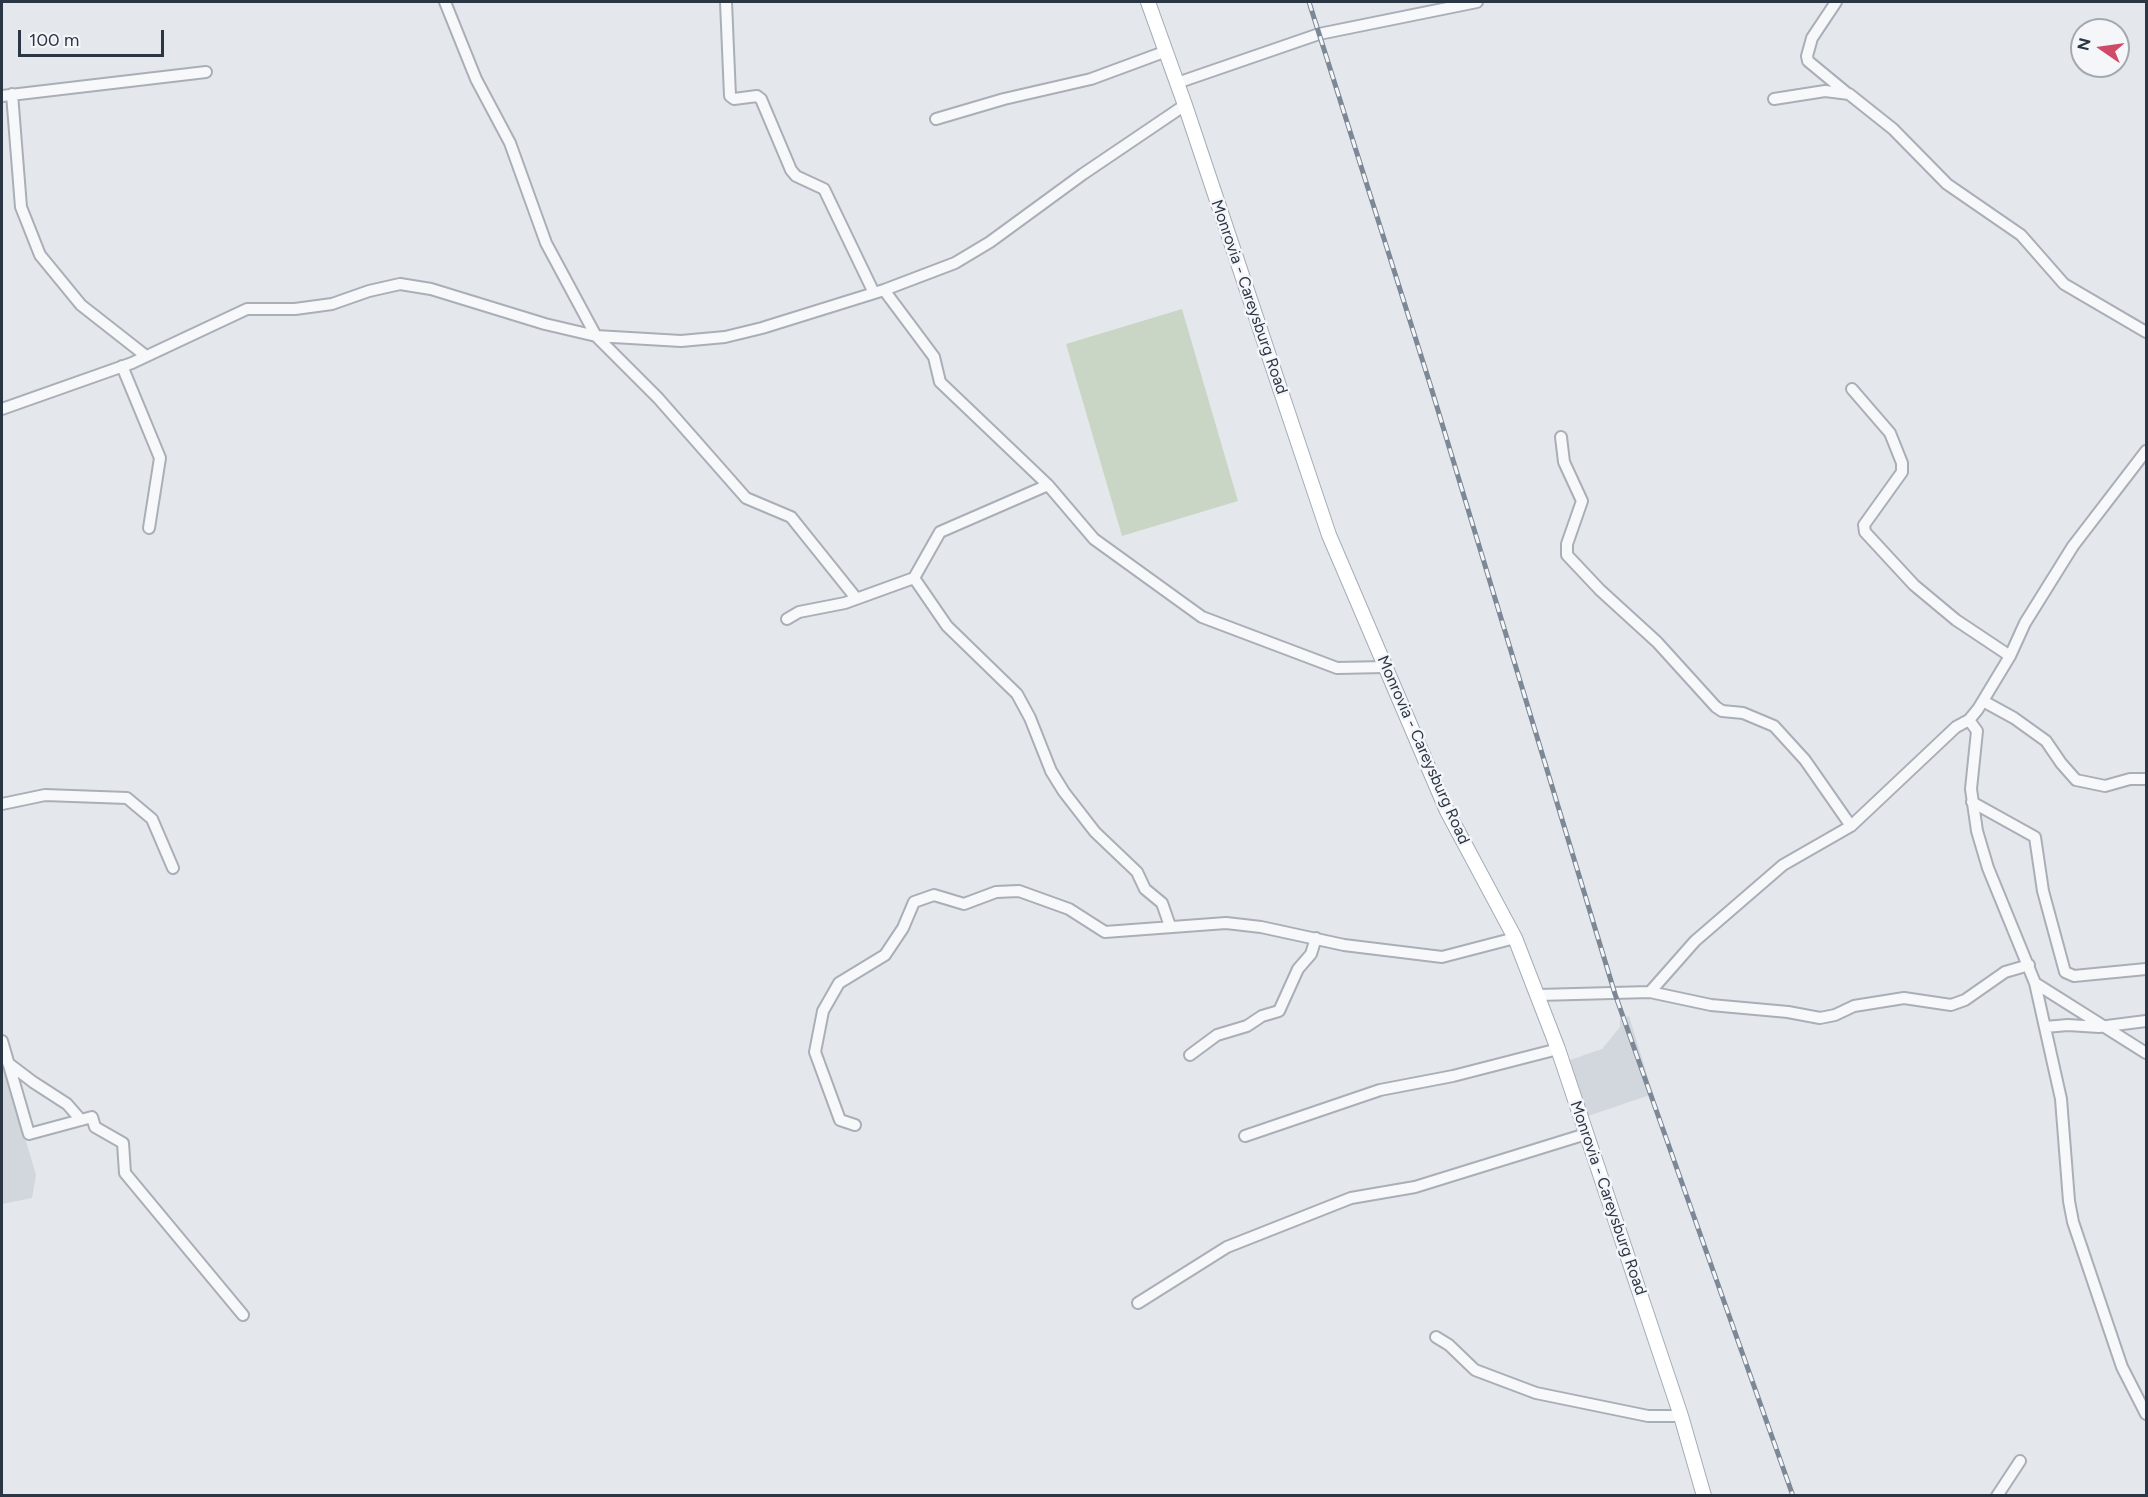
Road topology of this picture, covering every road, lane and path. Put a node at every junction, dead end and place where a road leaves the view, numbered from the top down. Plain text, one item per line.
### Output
1 (445, 2) edge
2 (726, 2) edge
3 (1148, 2) edge
4 (1477, 2) edge
5 (1836, 2) edge
6 (1164, 52) junction
7 (206, 72) dead end
8 (1177, 82) junction
9 (1849, 94) junction
10 (7, 95) edge
11 (1774, 99) dead end
12 (1185, 105) junction
13 (936, 119) dead end
14 (879, 291) junction
15 (2146, 332) edge
16 (596, 336) junction
17 (146, 356) junction
18 (122, 366) junction
19 (1852, 389) dead end
20 (2, 409) edge
21 (1561, 437) dead end
22 (2146, 451) edge
23 (1048, 485) junction
24 (149, 528) dead end
25 (914, 578) junction
26 (856, 598) junction
27 (787, 620) dead end
28 (2010, 656) junction
29 (1385, 667) junction
30 (1983, 701) junction
31 (1969, 720) junction
32 (2146, 779) edge
33 (1972, 802) junction
34 (2, 804) edge
35 (1851, 826) junction
36 (173, 868) dead end
37 (1170, 926) junction
38 (1316, 938) junction
39 (1515, 938) junction
40 (2029, 965) junction
41 (2146, 969) edge
42 (2035, 983) junction
43 (1650, 992) junction
44 (1538, 995) junction
45 (2146, 1021) edge
46 (2101, 1026) junction
47 (2045, 1027) junction
48 (2, 1041) edge
49 (1558, 1049) junction
50 (2146, 1053) edge
51 (1190, 1055) dead end
52 (8, 1062) junction
53 (81, 1120) junction
54 (855, 1125) dead end
55 (1586, 1134) junction
56 (1245, 1136) dead end
57 (1138, 1303) dead end
58 (243, 1315) dead end
59 (1436, 1337) dead end
60 (2146, 1414) edge
61 (1681, 1416) junction
62 (2020, 1461) dead end
63 (1704, 1496) edge
64 (1997, 1496) edge

1 - 16 street
2 - 14 street
3 - 6 main road, Monrovia - Careysburg Road
4 - 8 street
5 - 9 street
6 - 8 main road, Monrovia - Careysburg Road
6 - 13 street
7 - 10 street
8 - 12 main road, Monrovia - Careysburg Road
9 - 11 street
9 - 15 street
10 - 17 street
12 - 14 street
12 - 29 main road, Monrovia - Careysburg Road
14 - 16 street
14 - 23 street
16 - 17 street
16 - 26 street
17 - 18 street
18 - 20 street
18 - 24 street
19 - 28 street
21 - 35 street
22 - 28 street
23 - 25 street
23 - 29 street
25 - 26 street
25 - 37 street
26 - 27 street
28 - 30 street
29 - 39 main road, Monrovia - Careysburg Road
30 - 31 street
30 - 32 street
31 - 33 street
31 - 35 street
33 - 40 street
33 - 41 street
34 - 36 street
35 - 43 street
37 - 38 street
37 - 54 street
38 - 39 street
38 - 51 street
39 - 44 main road, Monrovia - Careysburg Road
40 - 42 street
40 - 43 street
42 - 46 street
42 - 47 street
43 - 44 street
44 - 49 main road, Monrovia - Careysburg Road
45 - 46 street
46 - 47 street
46 - 50 street
47 - 60 street
48 - 52 street
49 - 55 main road, Monrovia - Careysburg Road
49 - 56 street
52 - 53 street
52 - 53 street
53 - 58 street
55 - 57 street
55 - 61 main road, Monrovia - Careysburg Road
59 - 61 street
61 - 63 main road, Monrovia - Careysburg Road
62 - 64 street

